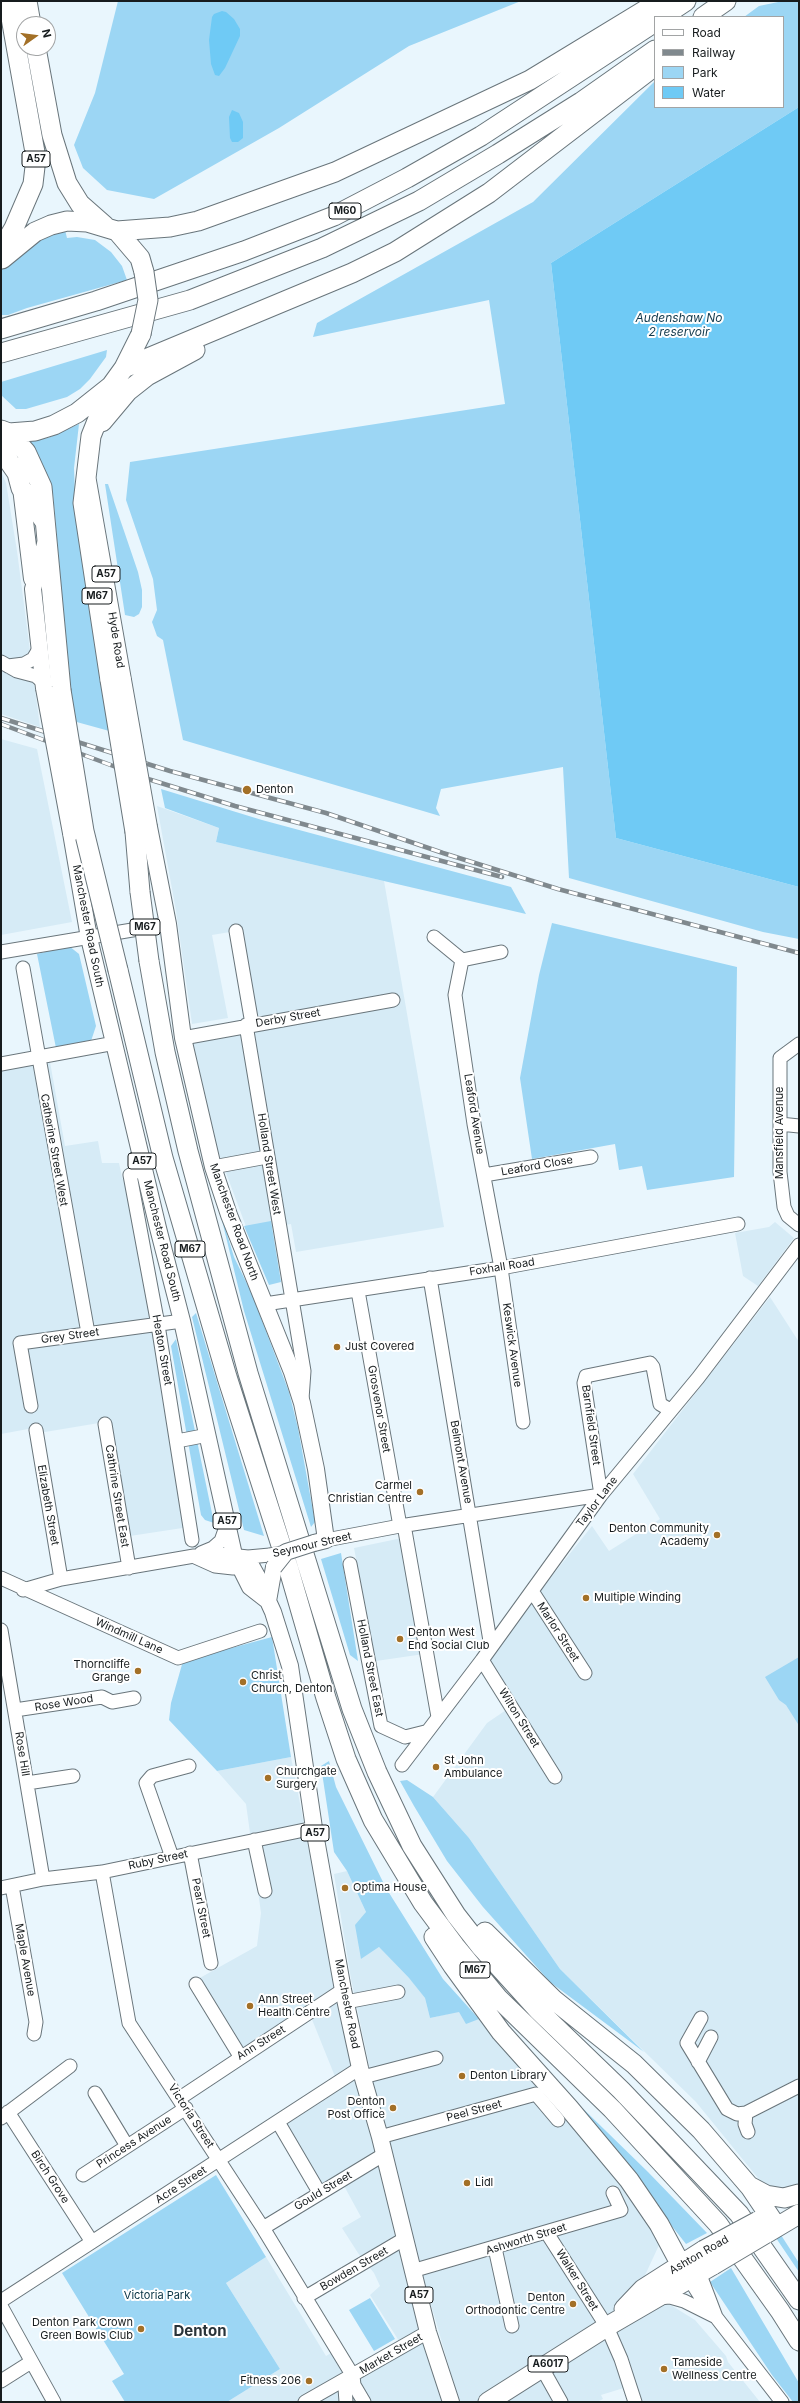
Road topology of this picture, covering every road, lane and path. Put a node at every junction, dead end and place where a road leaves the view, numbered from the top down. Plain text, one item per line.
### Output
1 (8, 1) edge
2 (27, 1) edge
3 (660, 1) edge
4 (686, 1) edge
5 (726, 1) edge
6 (734, 1) edge
7 (30, 16) edge
8 (664, 16) edge
9 (704, 16) edge
10 (715, 16) edge
11 (654, 23) edge
12 (654, 51) edge
13 (37, 56) edge
14 (654, 67) edge
15 (24, 88) junction
16 (111, 229) junction
17 (1, 233) edge
18 (1, 250) edge
19 (1, 259) edge
20 (287, 301) junction
21 (1, 329) edge
22 (1, 353) edge
23 (124, 368) junction
24 (111, 386) junction
25 (91, 436) junction
26 (5, 443) edge
27 (21, 488) junction
28 (46, 531) junction
29 (33, 589) junction
30 (39, 649) junction
31 (4, 664) edge
32 (116, 680) junction
33 (50, 687) junction
34 (149, 827) joint
35 (168, 924) junction
36 (236, 931) dead end
37 (434, 937) dead end
38 (89, 938) junction
39 (1, 952) edge
40 (501, 952) dead end
41 (462, 960) junction
42 (23, 968) dead end
43 (393, 1000) dead end
44 (249, 1025) junction
45 (183, 1038) junction
46 (115, 1043) junction
47 (799, 1044) edge
48 (38, 1059) junction
49 (1, 1064) edge
50 (780, 1124) junction
51 (799, 1126) edge
52 (591, 1156) dead end
53 (267, 1157) junction
54 (213, 1167) junction
55 (143, 1168) junction
56 (484, 1175) junction
57 (738, 1224) dead end
58 (799, 1225) edge
59 (799, 1245) edge
60 (501, 1268) junction
61 (430, 1278) junction
62 (358, 1291) junction
63 (291, 1302) junction
64 (265, 1304) junction
65 (182, 1321) junction
66 (158, 1324) junction
67 (88, 1333) junction
68 (302, 1403) junction
69 (31, 1406) dead end
70 (670, 1410) junction
71 (523, 1422) dead end
72 (105, 1424) dead end
73 (36, 1430) dead end
74 (208, 1435) junction
75 (177, 1441) junction
76 (601, 1495) junction
77 (470, 1515) junction
78 (228, 1524) junction
79 (402, 1526) junction
80 (192, 1540) dead end
81 (320, 1542) junction
82 (194, 1556) junction
83 (277, 1558) junction
84 (241, 1559) junction
85 (350, 1564) dead end
86 (129, 1568) junction
87 (1, 1578) edge
88 (61, 1579) junction
89 (23, 1590) junction
90 (532, 1591) junction
91 (268, 1597) junction
92 (1, 1630) edge
93 (260, 1631) dead end
94 (491, 1647) junction
95 (482, 1660) junction
96 (585, 1673) dead end
97 (134, 1698) dead end
98 (15, 1710) junction
99 (438, 1717) junction
100 (425, 1732) junction
101 (402, 1765) dead end
102 (190, 1766) dead end
103 (72, 1776) dead end
104 (555, 1777) dead end
105 (27, 1783) junction
106 (314, 1828) junction
107 (254, 1840) junction
108 (386, 1843) junction
109 (412, 1846) junction
110 (190, 1853) junction
111 (172, 1857) junction
112 (102, 1872) junction
113 (43, 1879) junction
114 (6, 1887) edge
115 (265, 1891) dead end
116 (211, 1963) dead end
117 (196, 1984) dead end
118 (398, 1992) dead end
119 (344, 1996) junction
120 (701, 2018) dead end
121 (34, 2034) dead end
122 (711, 2037) dead end
123 (240, 2056) junction
124 (436, 2058) dead end
125 (698, 2062) junction
126 (70, 2066) dead end
127 (361, 2072) junction
128 (799, 2086) edge
129 (95, 2093) dead end
130 (799, 2094) edge
131 (771, 2102) junction
132 (183, 2103) junction
133 (746, 2113) junction
134 (4, 2115) edge
135 (558, 2120) dead end
136 (278, 2122) junction
137 (748, 2132) dead end
138 (380, 2137) junction
139 (127, 2146) junction
140 (383, 2155) junction
141 (219, 2160) junction
142 (83, 2175) dead end
143 (750, 2187) junction
144 (319, 2192) junction
145 (613, 2193) dead end
146 (799, 2195) edge
147 (799, 2214) edge
148 (659, 2224) junction
149 (767, 2224) junction
150 (263, 2228) junction
151 (547, 2233) junction
152 (404, 2240) junction
153 (92, 2242) junction
154 (495, 2248) junction
155 (696, 2265) junction
156 (412, 2271) junction
157 (649, 2294) junction
158 (304, 2298) junction
159 (799, 2300) edge
160 (1, 2301) edge
161 (1, 2306) edge
162 (716, 2317) junction
163 (512, 2326) dead end
164 (607, 2327) junction
165 (428, 2332) junction
166 (799, 2341) edge
167 (31, 2362) junction
168 (542, 2368) junction
169 (353, 2376) junction
170 (1, 2381) edge
171 (54, 2402) edge
172 (305, 2402) edge
173 (346, 2402) edge
174 (364, 2402) edge
175 (452, 2402) edge
176 (488, 2402) edge
177 (561, 2402) edge
178 (635, 2402) edge
179 (782, 2402) edge

1 - 15 highway, A57
2 - 7 highway
3 - 16 highway
4 - 8 highway
5 - 9 highway
6 - 10 highway
11 - 21 highway, M60
12 - 22 highway, M60
13 - 16 highway, A57
14 - 20 highway
15 - 17 highway
15 - 18 highway, A57
16 - 19 highway
16 - 23 highway, bridge
20 - 23 highway
20 - 25 highway
23 - 24 highway
24 - 25 highway
24 - 26 highway
25 - 32 highway, M67
26 - 27 highway, A57
26 - 28 highway, A57
27 - 28 highway, A57
27 - 29 main road, A57
28 - 29 main road, A57
28 - 33 highway, M67
29 - 30 main road, A57
30 - 31 street
30 - 33 main road, A57
31 - 33 street
32 - 34 main road, Hyde Road, bridge
32 - 109 highway, M67, bridge
33 - 38 main road, Manchester Road South / A57, bridge
33 - 108 highway, M67, bridge
34 - 35 main road, Manchester Road North
35 - 38 street
35 - 45 main road, Manchester Road North
36 - 44 street, Holland Street West
37 - 41 street
38 - 39 street
38 - 46 main road, Manchester Road South / A57
40 - 41 street
41 - 56 street, Leaford Avenue
42 - 48 street, Catherine Street West
43 - 44 street, Derby Street
44 - 45 street, Derby Street
44 - 53 street, Holland Street West
45 - 54 main road, Manchester Road North
46 - 48 street
46 - 55 main road, Manchester Road South / A57
47 - 50 street, Mansfield Avenue
48 - 49 street
48 - 67 street, Catherine Street West
50 - 51 street
50 - 58 street, Mansfield Avenue
52 - 56 street, Leaford Close
53 - 54 street
53 - 63 street, Holland Street West
54 - 64 main road, Manchester Road North
55 - 65 main road, Manchester Road South / A57
55 - 66 street, Heaton Street
56 - 60 street, Leaford Avenue
57 - 60 street, Foxhall Road
59 - 70 street, Taylor Lane
60 - 61 street, Foxhall Road
60 - 71 street, Keswick Avenue
61 - 62 street, Foxhall Road
61 - 77 street, Belmont Avenue
62 - 63 street, Foxhall Road
62 - 79 street, Grosvenor Street
63 - 64 street, Foxhall Road
63 - 68 street, Holland Street West
64 - 68 main road, Manchester Road North
65 - 66 street, Grey Street
65 - 74 main road, Manchester Road South / A57
66 - 67 street, Grey Street
66 - 75 street, Heaton Street
67 - 69 street, Grey Street
68 - 81 main road, Manchester Road North
70 - 76 street, Taylor Lane
70 - 76 street, Barnfield Street
72 - 86 street, Cathrine Street East
73 - 88 street, Elizabeth Street
74 - 75 street
74 - 78 main road, Manchester Road South / A57
75 - 80 street, Heaton Street
76 - 77 street, Seymour Street
76 - 90 street, Taylor Lane
77 - 79 street, Seymour Street
77 - 94 street, Belmont Avenue
78 - 82 street
78 - 84 main road, Manchester Road South / A57
79 - 81 street, Seymour Street
79 - 99 street, Grosvenor Street
81 - 83 main road, Seymour Street, bridge
82 - 84 street, Seymour Street
82 - 86 street, Seymour Street
83 - 84 street, Seymour Street
83 - 91 main road
84 - 91 main road, Manchester Road / A57
85 - 100 street, Holland Street East
86 - 88 street, Seymour Street
87 - 89 street, Windmill Lane
88 - 89 street, Seymour Street
89 - 93 street, Windmill Lane
90 - 94 street, Taylor Lane
90 - 96 street, Marlor Street
91 - 106 main road, Manchester Road / A57
92 - 98 street, Rose Hill
94 - 95 street, Taylor Lane
95 - 99 street, Taylor Lane
95 - 104 street, Wilton Street
97 - 98 street, Rose Wood
98 - 105 street, Rose Hill
99 - 100 street, Taylor Lane
100 - 101 street, Taylor Lane
102 - 111 street
103 - 105 street
105 - 113 street, Rose Hill
106 - 107 street, Ruby Street
106 - 119 main road, Manchester Road / A57
107 - 110 street, Ruby Street
107 - 115 street
108 - 148 highway, M67
108 - 166 highway, M67
109 - 143 highway, M67
109 - 159 highway, M67
110 - 111 street, Ruby Street
110 - 116 street, Pearl Street
111 - 112 street, Ruby Street
112 - 113 street, Ruby Street
112 - 132 street, Victoria Street
113 - 114 street, Ruby Street
114 - 121 street, Maple Avenue
117 - 123 street
118 - 119 street
119 - 123 street, Ann Street
119 - 127 main road, Manchester Road / A57
120 - 125 street
122 - 125 street
123 - 132 street, Ann Street
124 - 127 street, Acre Street
125 - 133 street
126 - 134 street
127 - 136 street, Acre Street
127 - 138 main road, Manchester Road / A57
128 - 131 street
129 - 139 street
130 - 131 street
131 - 133 street
132 - 139 street, Princess Avenue
132 - 141 street, Victoria Street
133 - 137 street
134 - 153 street, Birch Grove
135 - 138 street, Peel Street
136 - 141 street, Acre Street
136 - 144 street
138 - 140 main road, Manchester Road / A57
139 - 142 street, Princess Avenue
140 - 144 street, Gould Street
140 - 152 main road, Manchester Road / A57
141 - 150 street, Victoria Street
141 - 153 street, Acre Street
143 - 146 highway, A6017
143 - 149 highway
144 - 150 street, Gould Street
145 - 151 street, Ashworth Street
146 - 149 highway, Ashton Road / A6017
147 - 149 highway, Ashton Road / A6017
148 - 155 highway
148 - 157 highway, A6017
149 - 155 highway, Ashton Road / A6017, bridge
150 - 158 street, Victoria Street
151 - 154 street, Ashworth Street
151 - 164 street, Walker Street
152 - 156 main road, Manchester Road / A57
152 - 158 street, Bowden Street
153 - 160 street, Acre Street
154 - 156 street, Ashworth Street
154 - 163 street
155 - 157 highway, Ashton Road / A6017
155 - 162 street
156 - 165 main road, Manchester Road / A57
157 - 162 street
157 - 164 highway, Ashton Road / A6017
158 - 169 street, Victoria Street
161 - 167 street
162 - 179 street
164 - 168 highway, Ashton Road / A6017
164 - 178 street, Walker Street
165 - 169 street, Market Street
165 - 175 main road, Manchester Road / A57
167 - 170 street
167 - 171 street
168 - 176 highway, Ashton Road / A6017
168 - 177 street
169 - 172 street, Market Street
169 - 173 street
169 - 174 street

